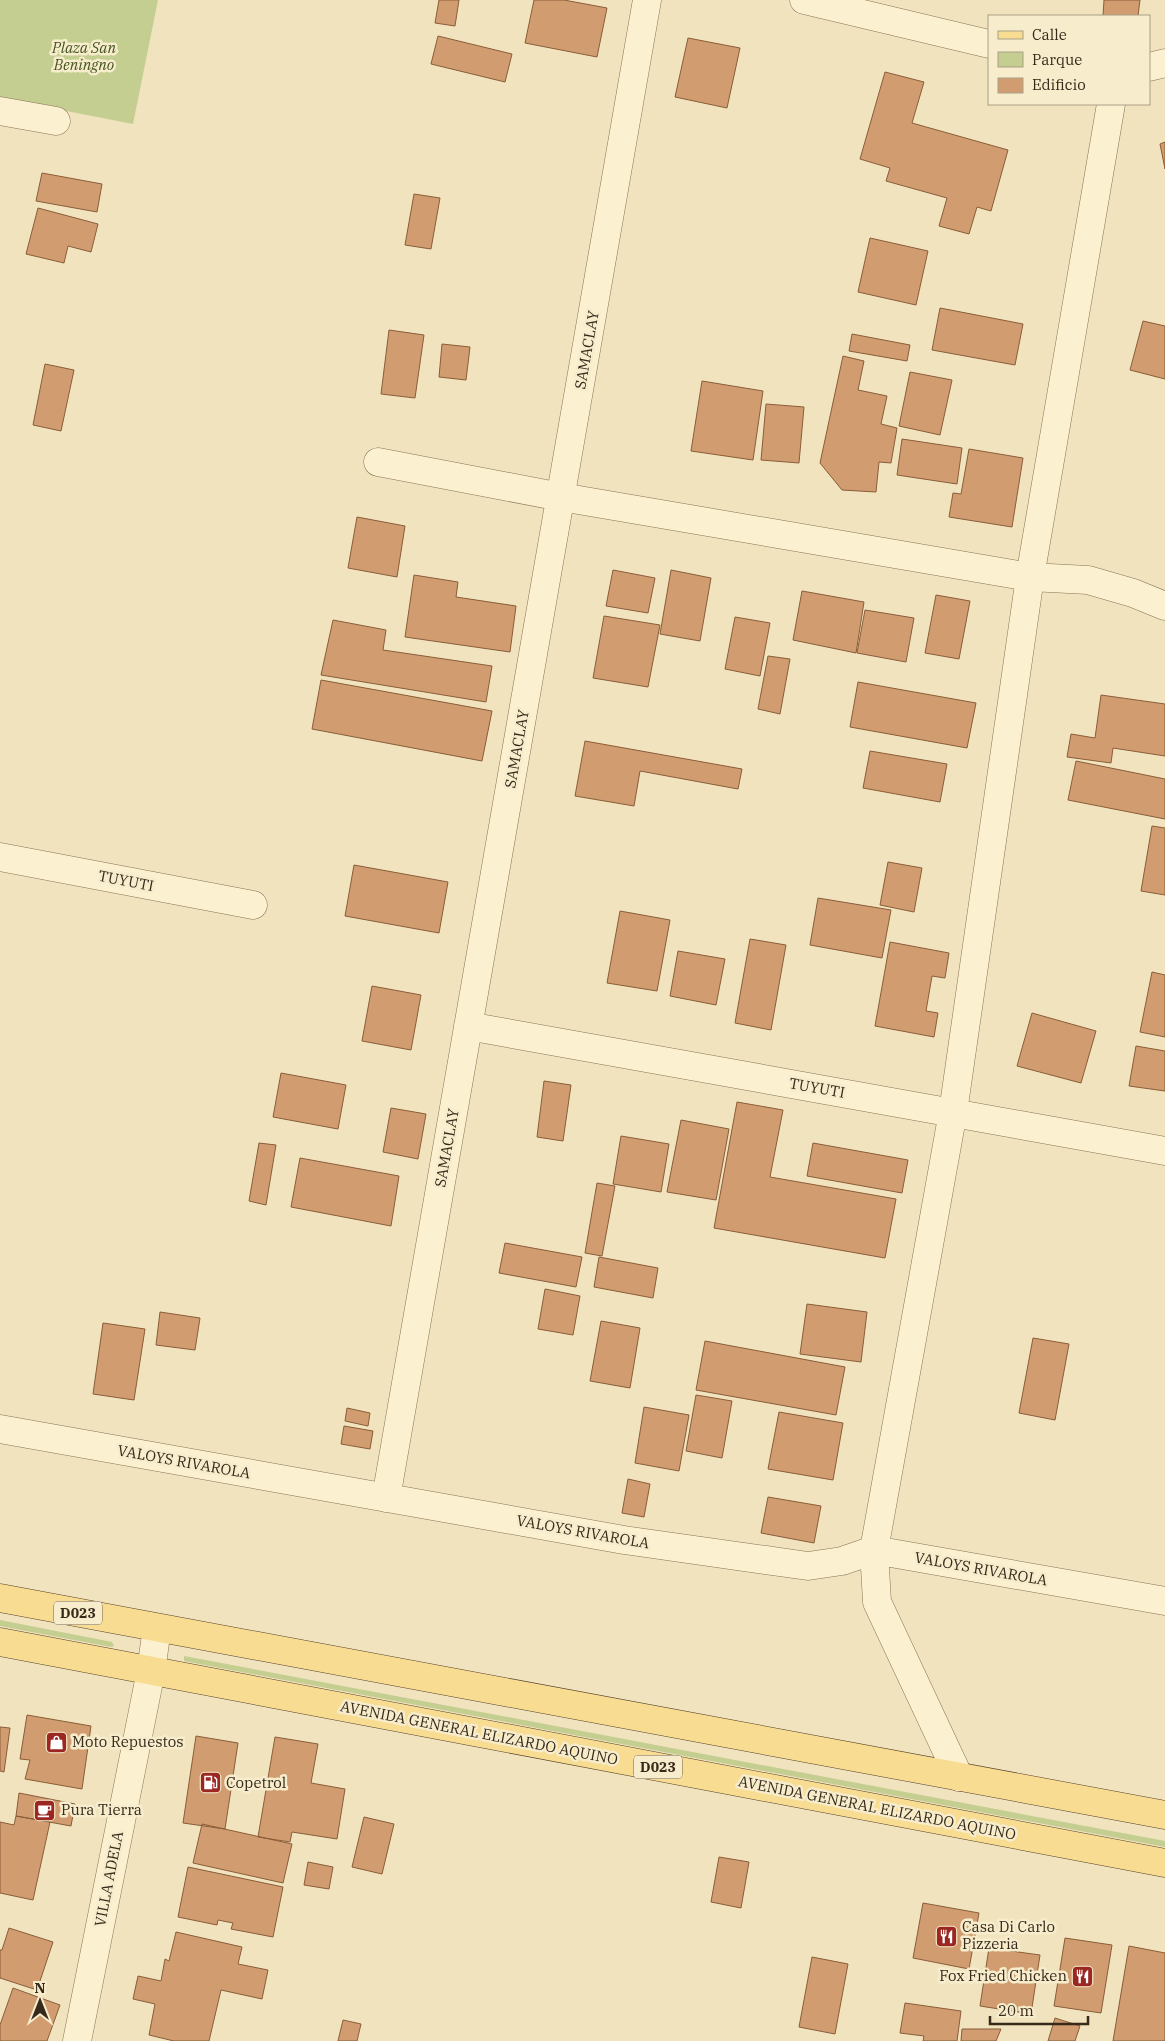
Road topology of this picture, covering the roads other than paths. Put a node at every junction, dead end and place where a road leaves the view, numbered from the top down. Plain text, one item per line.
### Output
1 (647, 0) edge
2 (804, 0) edge
3 (988, 44) edge
4 (1165, 63) edge
5 (1150, 67) edge
6 (1111, 105) edge
7 (0, 111) edge
8 (56, 121) dead end
9 (378, 462) dead end
10 (561, 497) junction
11 (1030, 577) junction
12 (1165, 606) edge
13 (0, 857) edge
14 (253, 904) dead end
15 (468, 1026) junction
16 (953, 1112) junction
17 (1165, 1151) edge
18 (0, 1429) edge
19 (386, 1498) junction
20 (874, 1550) junction
21 (0, 1598) edge
22 (1165, 1601) edge
23 (157, 1628) junction
24 (0, 1642) edge
25 (151, 1671) junction
26 (959, 1777) junction
27 (1165, 1816) edge
28 (1165, 1862) edge
29 (77, 2041) edge

1 - 10 street, SAMACLAY
2 - 3 street
4 - 5 street
6 - 11 street
7 - 8 street
9 - 10 street
10 - 11 street
10 - 15 street, SAMACLAY
11 - 12 street
11 - 16 street
13 - 14 street, TUYUTI
15 - 16 street, TUYUTI
15 - 19 street, SAMACLAY
16 - 17 street, TUYUTI
16 - 20 street
18 - 19 street, VALOYS RIVAROLA
19 - 20 street, VALOYS RIVAROLA
20 - 22 street, VALOYS RIVAROLA
20 - 26 street
21 - 23 main road, D023
23 - 25 street, VILLA ADELA
23 - 26 main road, D023
24 - 25 main road, AVENIDA GENERAL ELIZARDO AQUINO / D023
25 - 28 main road, AVENIDA GENERAL ELIZARDO AQUINO / D023
25 - 29 street, VILLA ADELA
26 - 27 main road, D023

